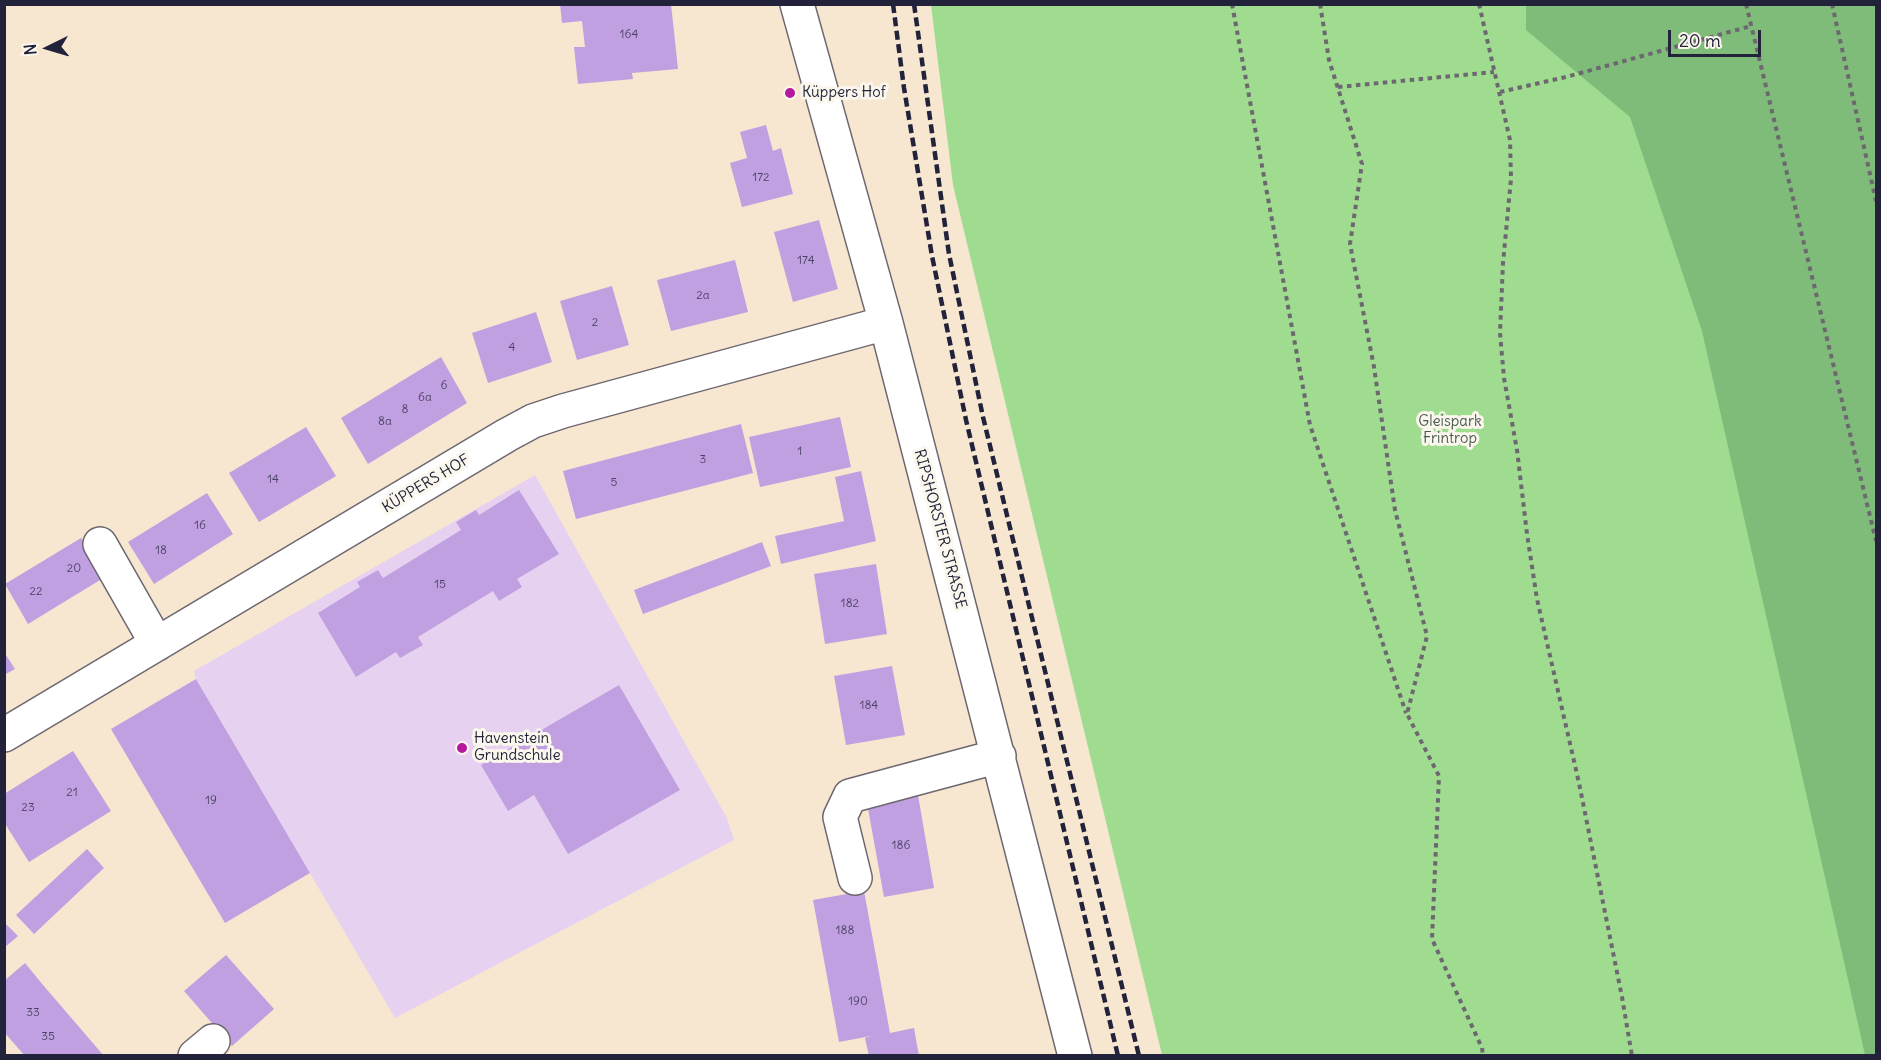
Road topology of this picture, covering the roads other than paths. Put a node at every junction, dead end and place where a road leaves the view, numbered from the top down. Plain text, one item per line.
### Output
1 (797, 4) edge
2 (886, 323) junction
3 (100, 544) dead end
4 (157, 644) junction
5 (4, 735) edge
6 (999, 756) junction
7 (855, 879) dead end
8 (1075, 1056) edge

1 - 2 street, RIPSHORSTER STRASSE
2 - 4 street, KÜPPERS HOF
2 - 6 street, RIPSHORSTER STRASSE
3 - 4 street
4 - 5 street, KÜPPERS HOF
6 - 7 street
6 - 8 street, RIPSHORSTER STRASSE

